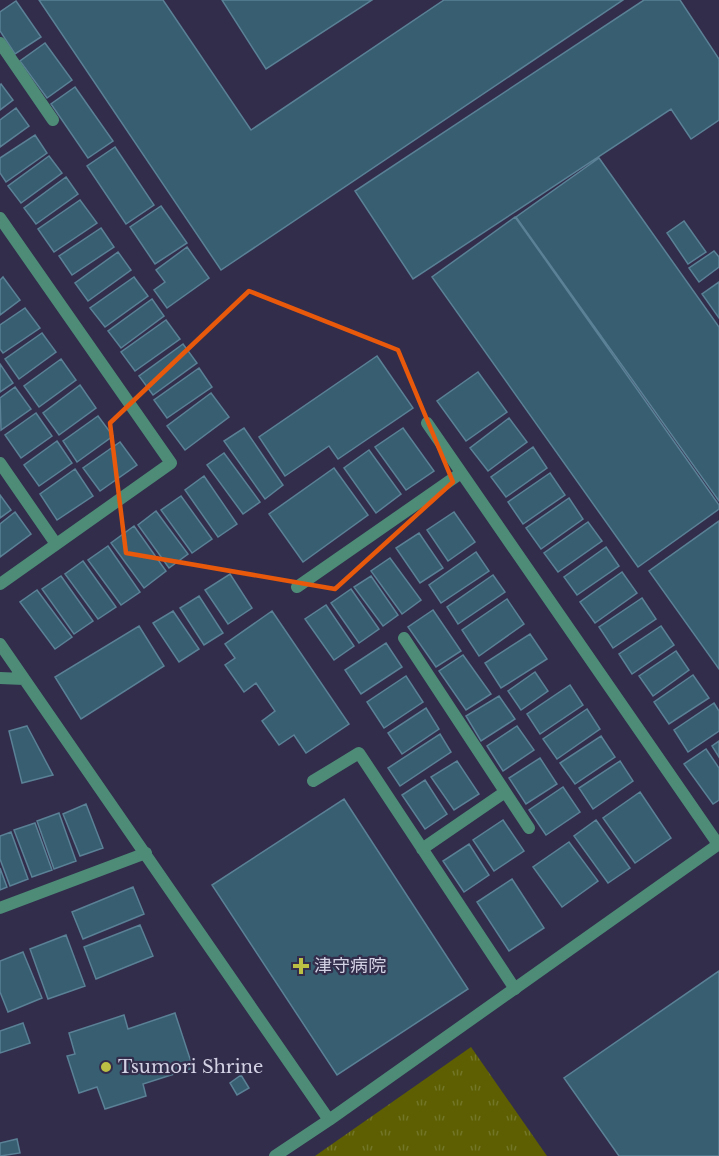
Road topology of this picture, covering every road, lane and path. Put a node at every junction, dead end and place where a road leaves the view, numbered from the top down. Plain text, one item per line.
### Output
1 (0, 43) edge
2 (53, 120) dead end
3 (0, 218) edge
4 (427, 423) dead end
5 (0, 463) edge
6 (461, 472) junction
7 (56, 544) junction
8 (0, 584) edge
9 (297, 587) dead end
10 (404, 638) dead end
11 (0, 644) edge
12 (0, 678) edge
13 (24, 679) junction
14 (313, 781) dead end
15 (505, 792) junction
16 (529, 828) dead end
17 (718, 844) edge
18 (422, 849) junction
19 (146, 854) junction
20 (0, 908) edge
21 (515, 989) junction
22 (329, 1120) junction
23 (275, 1156) edge

1 - 2 street
3 - 7 street
4 - 6 street
5 - 7 street
6 - 9 street
6 - 17 street
7 - 8 street
10 - 15 street
11 - 13 street
12 - 13 street
13 - 19 street
14 - 18 street
15 - 16 street
15 - 18 street
17 - 21 street
18 - 21 street
19 - 20 street
19 - 22 street
21 - 22 street
22 - 23 street

